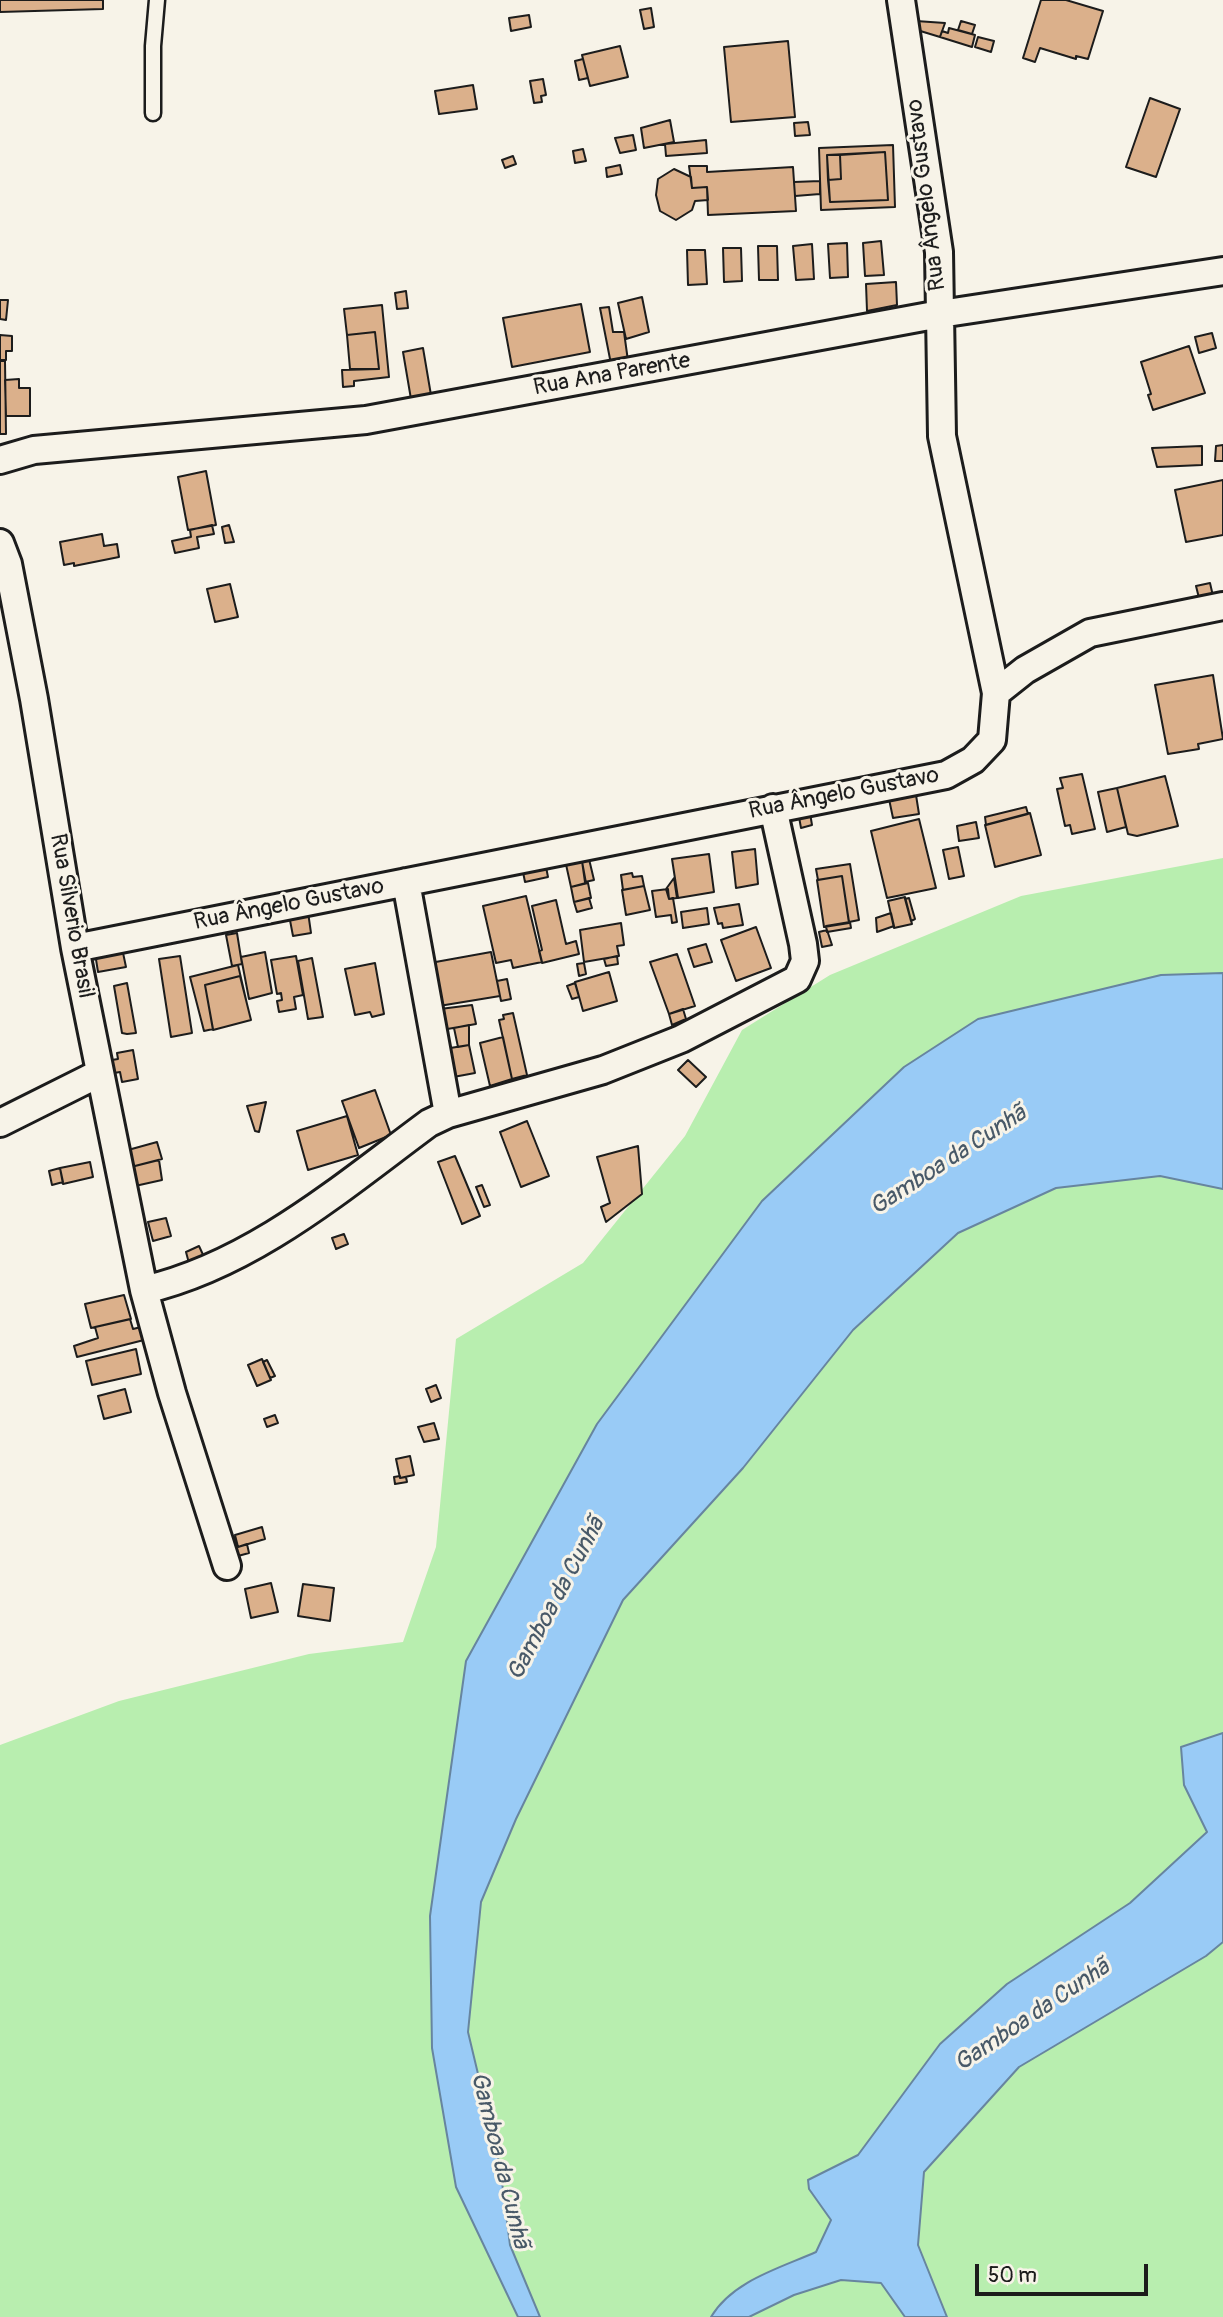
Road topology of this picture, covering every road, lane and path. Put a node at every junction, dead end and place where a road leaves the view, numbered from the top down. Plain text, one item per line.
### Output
1 (157, 0) edge
2 (901, 0) edge
3 (153, 113) dead end
4 (1223, 271) edge
5 (940, 314) junction
6 (0, 460) edge
7 (0, 543) edge
8 (1223, 606) edge
9 (996, 693) junction
10 (773, 808) junction
11 (406, 882) junction
12 (75, 948) junction
13 (100, 1073) junction
14 (447, 1114) junction
15 (0, 1123) edge
16 (144, 1290) junction
17 (227, 1566) dead end

1 - 3 lane
2 - 5 street, Rua Ângelo Gustavo
4 - 5 street, Rua Ana Parente
5 - 6 street, Rua Ana Parente
5 - 9 street, Rua Ângelo Gustavo
7 - 12 street, Rua Silverio Brasil
8 - 9 street
9 - 10 street, Rua Ângelo Gustavo
10 - 11 street, Rua Ângelo Gustavo
10 - 14 street
11 - 12 street, Rua Ângelo Gustavo
11 - 14 street
12 - 13 street, Rua Silverio Brasil
13 - 15 street
13 - 16 street, Rua Silverio Brasil
14 - 16 street
16 - 17 street, Rua Silverio Brasil

